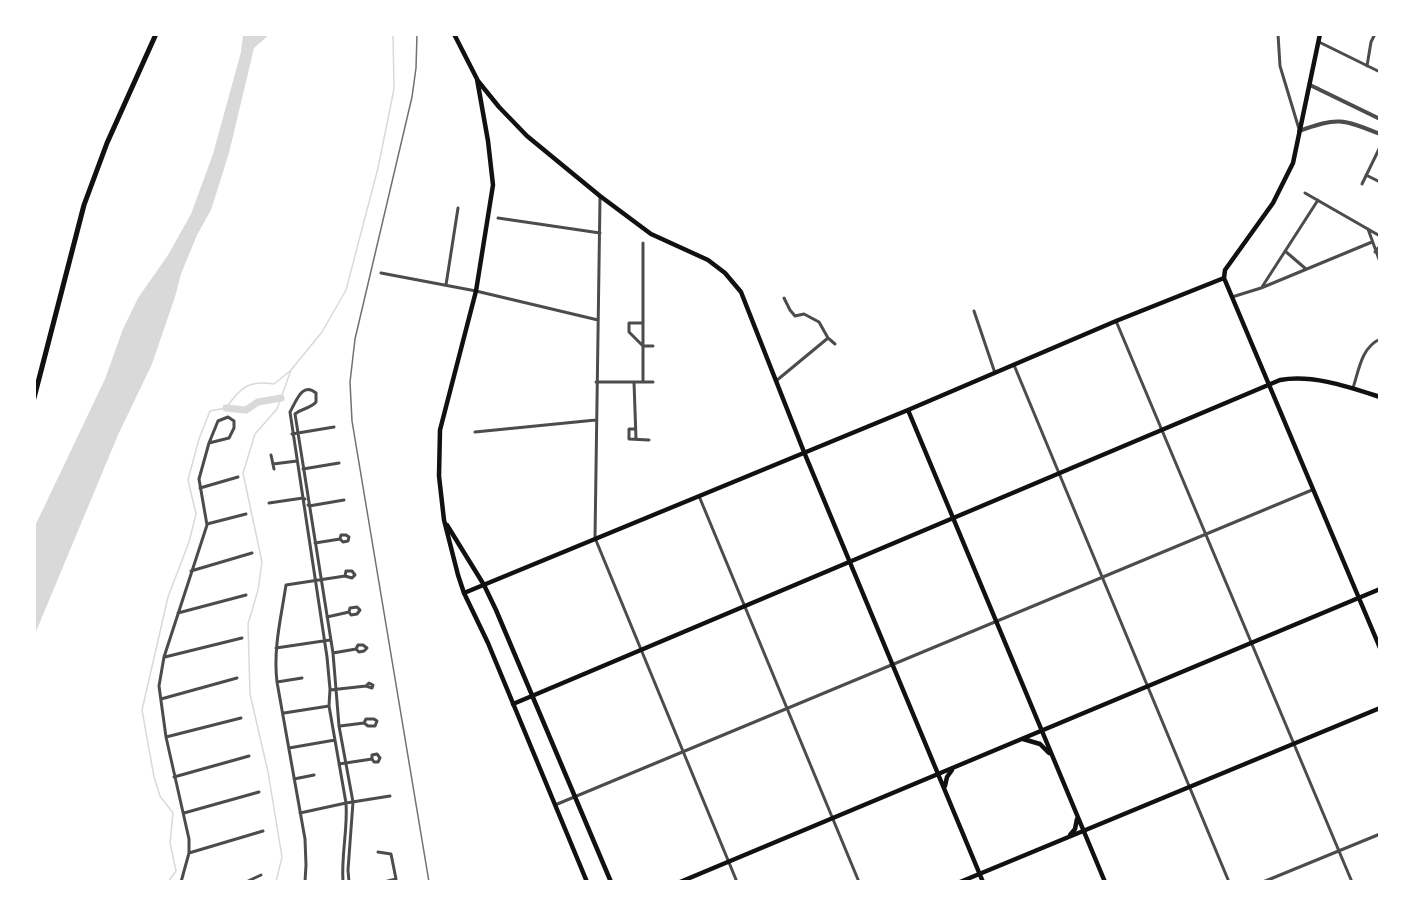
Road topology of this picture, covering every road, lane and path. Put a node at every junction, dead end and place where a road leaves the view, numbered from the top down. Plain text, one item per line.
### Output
1 (156, 34) edge
2 (454, 34) edge
3 (1278, 34) edge
4 (1321, 34) edge
5 (1375, 34) edge
6 (1319, 42) junction
7 (1367, 66) junction
8 (1380, 72) edge
9 (477, 79) junction
10 (1310, 85) junction
11 (1380, 119) edge
12 (1299, 131) junction
13 (1380, 134) edge
14 (1380, 147) edge
15 (1366, 175) junction
16 (1380, 182) edge
17 (1362, 184) dead end
18 (1305, 193) dead end
19 (600, 196) junction
20 (1318, 200) junction
21 (458, 208) dead end
22 (498, 218) dead end
23 (1368, 229) junction
24 (600, 233) junction
25 (1380, 236) edge
26 (1372, 242) junction
27 (643, 243) dead end
28 (1380, 246) edge
29 (1285, 250) junction
30 (1375, 252) junction
31 (1380, 262) edge
32 (1306, 270) junction
33 (381, 273) dead end
34 (1224, 278) junction
35 (446, 285) junction
36 (1261, 288) junction
37 (476, 291) junction
38 (1232, 297) junction
39 (784, 298) dead end
40 (974, 311) dead end
41 (598, 320) junction
42 (1116, 321) junction
43 (643, 323) junction
44 (828, 338) junction
45 (1380, 339) edge
46 (835, 344) dead end
47 (643, 346) junction
48 (653, 346) dead end
49 (1014, 365) junction
50 (995, 373) junction
51 (776, 381) junction
52 (596, 382) junction
53 (634, 382) junction
54 (643, 382) junction
55 (653, 382) dead end
56 (1269, 385) junction
57 (1353, 388) junction
58 (1380, 397) edge
59 (34, 398) edge
60 (908, 410) junction
61 (596, 420) junction
62 (334, 427) dead end
63 (635, 429) junction
64 (1162, 430) junction
65 (475, 432) dead end
66 (298, 433) junction
67 (292, 434) junction
68 (636, 439) junction
69 (649, 440) dead end
70 (209, 443) junction
71 (804, 452) junction
72 (271, 455) dead end
73 (297, 461) junction
74 (339, 463) dead end
75 (303, 469) junction
76 (1059, 473) junction
77 (238, 477) dead end
78 (200, 488) junction
79 (1313, 489) junction
80 (699, 496) junction
81 (303, 498) junction
82 (344, 500) dead end
83 (269, 503) dead end
84 (309, 506) junction
85 (246, 514) dead end
86 (954, 518) junction
87 (444, 520) junction
88 (207, 525) junction
89 (1206, 534) junction
90 (595, 538) junction
91 (340, 539) dead end
92 (315, 543) junction
93 (252, 553) dead end
94 (851, 561) junction
95 (191, 571) junction
96 (345, 576) dead end
97 (1103, 577) junction
98 (321, 579) junction
99 (316, 580) junction
100 (484, 585) junction
101 (1380, 589) edge
102 (465, 593) junction
103 (246, 596) dead end
104 (1358, 598) junction
105 (745, 606) junction
106 (349, 612) dead end
107 (178, 613) junction
108 (327, 617) junction
109 (997, 621) junction
110 (242, 638) dead end
111 (324, 640) junction
112 (330, 640) junction
113 (1252, 643) junction
114 (276, 648) junction
115 (1380, 648) edge
116 (356, 649) dead end
117 (643, 649) junction
118 (333, 653) junction
119 (164, 657) junction
120 (894, 664) junction
121 (237, 678) dead end
122 (302, 678) dead end
123 (277, 682) junction
124 (366, 686) dead end
125 (1148, 686) junction
126 (330, 690) junction
127 (336, 690) junction
128 (532, 696) junction
129 (161, 699) junction
130 (513, 704) junction
131 (329, 706) junction
132 (788, 708) junction
133 (1380, 708) edge
134 (284, 713) junction
135 (241, 718) dead end
136 (364, 723) dead end
137 (339, 726) junction
138 (1042, 730) junction
139 (166, 737) junction
140 (335, 740) junction
141 (1019, 740) junction
142 (1294, 744) junction
143 (289, 748) junction
144 (684, 752) junction
145 (249, 756) dead end
146 (1053, 757) junction
147 (372, 759) dead end
148 (346, 763) junction
149 (339, 764) junction
150 (957, 766) junction
151 (939, 774) junction
152 (314, 775) dead end
153 (174, 777) junction
154 (294, 779) junction
155 (1190, 787) junction
156 (945, 788) junction
157 (259, 792) dead end
158 (390, 796) dead end
159 (576, 797) junction
160 (353, 802) junction
161 (345, 803) junction
162 (555, 805) junction
163 (184, 813) junction
164 (300, 813) junction
165 (1077, 816) junction
166 (833, 818) junction
167 (1084, 830) junction
168 (263, 831) dead end
169 (1380, 834) edge
170 (1065, 838) junction
171 (1339, 850) junction
172 (189, 852) junction
173 (378, 852) dead end
174 (343, 854) junction
175 (972, 854) junction
176 (349, 855) junction
177 (729, 861) junction
178 (993, 868) junction
179 (980, 873) junction
180 (261, 875) dead end
181 (181, 882) edge
182 (246, 882) edge
183 (304, 882) edge
184 (343, 882) edge
185 (349, 882) edge
186 (384, 882) edge
187 (587, 882) edge
188 (611, 882) edge
189 (680, 882) edge
190 (737, 882) edge
191 (859, 882) edge
192 (960, 882) edge
193 (983, 882) edge
194 (1105, 882) edge
195 (1230, 882) edge
196 (1263, 882) edge
197 (1352, 882) edge

1 - 59 highway
2 - 9 main road
3 - 12 street
4 - 6 main road
5 - 7 street
6 - 7 street
6 - 10 main road
7 - 8 street
9 - 19 main road
9 - 37 main road
10 - 11 street
10 - 12 main road
12 - 13 street
12 - 34 main road
14 - 15 street
15 - 16 street
15 - 17 street
18 - 20 street
19 - 24 street
19 - 51 main road
20 - 23 street
20 - 29 street
21 - 35 street
22 - 24 street
23 - 25 street
23 - 26 street
24 - 41 street
26 - 30 street
26 - 32 street
27 - 43 street
28 - 30 street
29 - 32 street
29 - 36 street
30 - 31 street
32 - 36 street
33 - 35 street
34 - 38 main road
34 - 42 main road
35 - 37 street
36 - 38 street
37 - 41 street
37 - 87 main road
38 - 56 main road
39 - 44 street
40 - 50 street
41 - 52 street
42 - 49 main road
42 - 64 street
43 - 47 street
43 - 47 street
44 - 46 street
44 - 51 street
45 - 57 street
47 - 48 street
47 - 54 street
49 - 50 main road
49 - 76 street
50 - 60 main road
51 - 71 main road
52 - 53 street
52 - 61 street
53 - 54 street
53 - 63 street
54 - 55 street
56 - 57 main road
56 - 64 main road
56 - 79 main road
57 - 58 main road
60 - 71 main road
60 - 86 main road
61 - 65 street
61 - 90 street
62 - 66 street
63 - 68 street
63 - 68 street
64 - 76 main road
64 - 89 street
66 - 67 street
66 - 67 street
66 - 75 street
67 - 73 street
68 - 69 street
70 - 70 street
70 - 78 street
71 - 80 main road
71 - 94 main road
72 - 73 street
73 - 81 street
74 - 75 street
75 - 84 street
76 - 86 main road
76 - 97 street
77 - 78 street
78 - 88 street
79 - 89 street
79 - 104 main road
80 - 90 main road
80 - 105 street
81 - 83 street
81 - 84 street
81 - 99 street
82 - 84 street
84 - 92 street
85 - 88 street
86 - 94 main road
86 - 109 main road
87 - 100 main road
87 - 102 main road
88 - 95 street
89 - 97 street
89 - 113 street
90 - 100 main road
90 - 117 street
91 - 92 street
92 - 98 street
93 - 95 street
94 - 105 main road
94 - 120 main road
95 - 107 street
96 - 98 street
97 - 109 street
97 - 125 street
98 - 99 street
98 - 108 street
99 - 111 street
99 - 114 street
100 - 102 main road
100 - 128 main road
101 - 104 main road
102 - 130 main road
103 - 107 street
104 - 113 main road
104 - 115 main road
105 - 117 main road
105 - 132 street
106 - 108 street
107 - 119 street
108 - 112 street
109 - 120 street
109 - 138 main road
110 - 119 street
111 - 112 street
111 - 114 street
111 - 126 street
112 - 118 street
113 - 125 main road
113 - 142 street
114 - 123 street
116 - 118 street
117 - 128 main road
117 - 144 street
118 - 127 street
119 - 129 street
120 - 132 street
120 - 151 main road
121 - 129 street
122 - 123 street
123 - 134 street
124 - 127 street
125 - 138 main road
125 - 155 street
126 - 127 street
126 - 131 street
127 - 137 street
128 - 130 main road
128 - 159 main road
129 - 139 street
130 - 162 main road
131 - 134 street
131 - 140 street
132 - 144 street
132 - 166 street
133 - 142 main road
134 - 143 street
135 - 139 street
136 - 137 street
137 - 148 street
138 - 141 main road
138 - 146 main road
139 - 153 street
140 - 143 street
140 - 149 street
141 - 146 main road
141 - 150 main road
142 - 155 main road
142 - 171 street
143 - 154 street
144 - 159 street
144 - 177 street
145 - 153 street
146 - 165 main road
147 - 148 street
148 - 149 street
148 - 160 street
149 - 161 street
150 - 151 main road
150 - 156 main road
151 - 156 main road
151 - 166 main road
152 - 154 street
153 - 163 street
154 - 164 street
155 - 167 main road
155 - 195 street
156 - 175 main road
157 - 163 street
158 - 160 street
159 - 162 street
159 - 188 main road
160 - 161 street
160 - 176 street
161 - 164 street
161 - 174 street
162 - 187 main road
163 - 172 street
164 - 183 street
165 - 167 main road
165 - 170 main road
166 - 177 main road
166 - 191 street
167 - 170 main road
167 - 194 main road
168 - 172 street
169 - 171 street
170 - 178 main road
171 - 196 street
171 - 197 street
172 - 181 street
173 - 186 street
174 - 176 street
174 - 184 street
175 - 178 main road
175 - 179 main road
176 - 185 street
177 - 189 main road
177 - 190 street
178 - 179 main road
179 - 192 main road
179 - 193 main road
180 - 182 street

